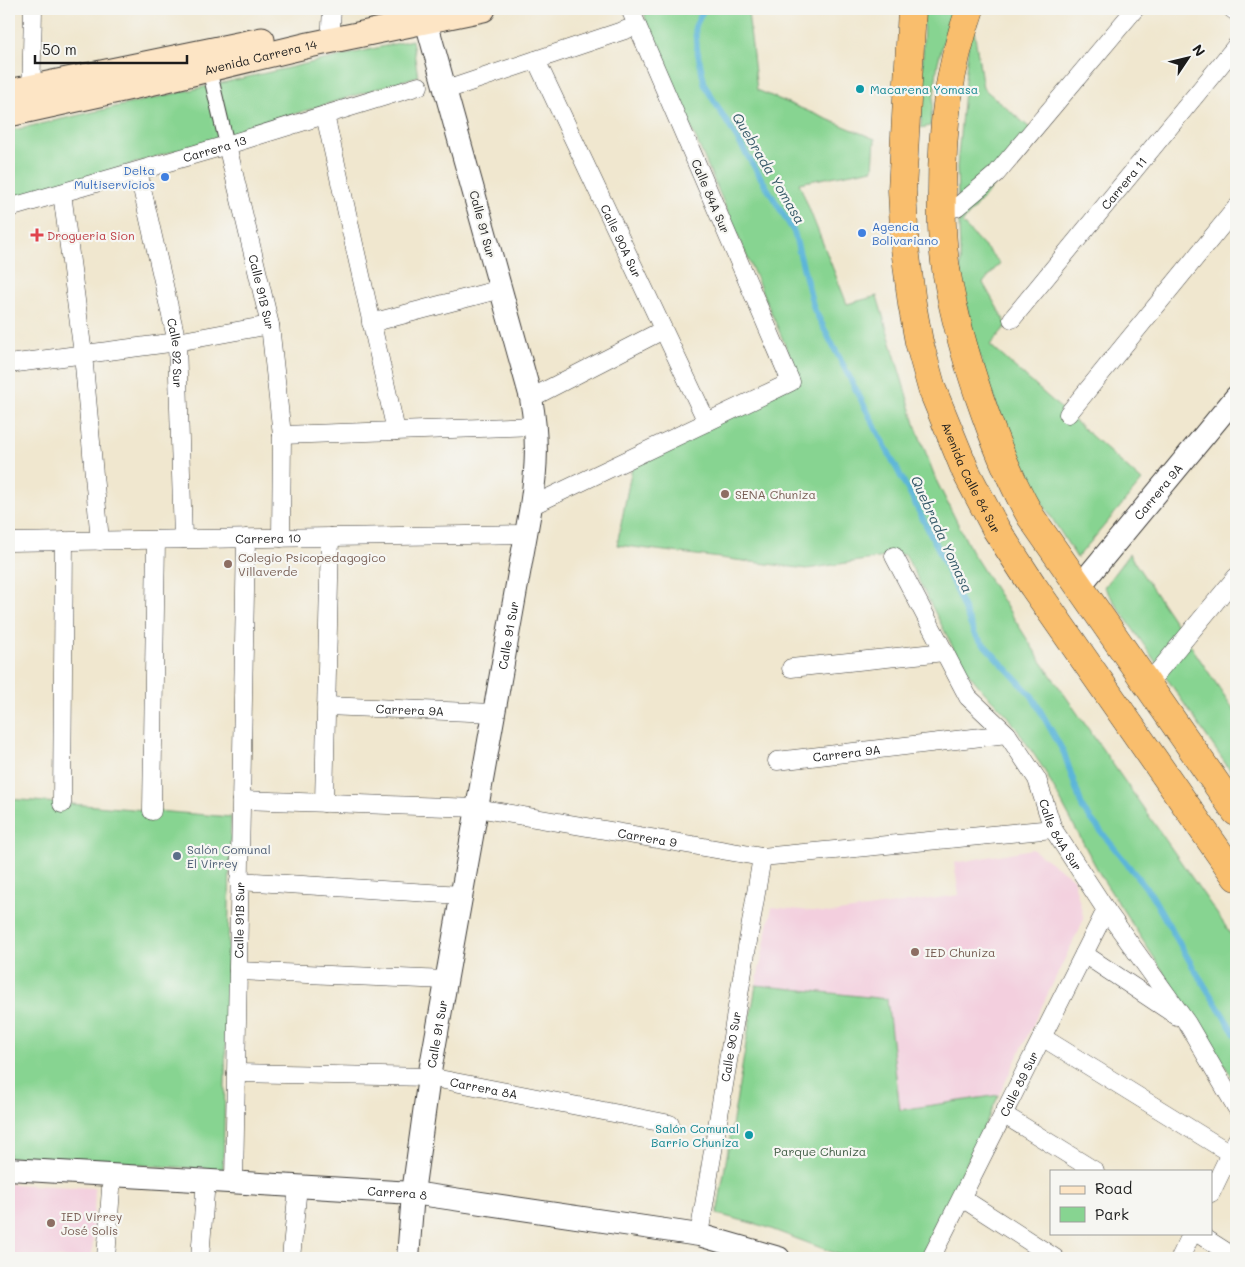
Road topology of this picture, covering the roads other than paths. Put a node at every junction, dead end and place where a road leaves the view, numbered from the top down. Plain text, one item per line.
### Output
1 (33, 9) edge
2 (482, 9) edge
3 (630, 9) edge
4 (912, 9) edge
5 (970, 9) edge
6 (1134, 9) edge
7 (1232, 9) edge
8 (1236, 12) edge
9 (422, 15) edge
10 (331, 25) edge
11 (637, 26) junction
12 (1236, 46) edge
13 (207, 60) junction
14 (536, 60) junction
15 (419, 86) dead end
16 (446, 90) junction
17 (20, 101) edge
18 (325, 115) junction
19 (227, 144) junction
20 (138, 171) junction
21 (62, 193) junction
22 (9, 208) edge
23 (1236, 208) edge
24 (942, 211) junction
25 (501, 289) junction
26 (1012, 319) dead end
27 (371, 323) junction
28 (270, 325) junction
29 (663, 330) junction
30 (176, 342) junction
31 (83, 354) junction
32 (9, 364) edge
33 (1236, 397) edge
34 (531, 398) junction
35 (1068, 414) dead end
36 (707, 422) junction
37 (536, 426) junction
38 (396, 431) junction
39 (282, 435) junction
40 (531, 506) junction
41 (526, 534) junction
42 (330, 537) junction
43 (246, 538) junction
44 (281, 538) junction
45 (156, 540) junction
46 (183, 540) junction
47 (64, 541) junction
48 (100, 541) junction
49 (9, 542) edge
50 (894, 556) dead end
51 (1236, 577) edge
52 (1079, 587) junction
53 (944, 652) junction
54 (792, 668) dead end
55 (1147, 684) junction
56 (326, 706) junction
57 (494, 713) junction
58 (1007, 734) junction
59 (777, 761) dead end
60 (241, 800) junction
61 (324, 803) junction
62 (62, 804) dead end
63 (477, 808) junction
64 (152, 811) dead end
65 (1236, 812) edge
66 (1053, 830) junction
67 (762, 857) junction
68 (1236, 877) edge
69 (239, 881) junction
70 (461, 895) junction
71 (1106, 910) junction
72 (1084, 954) junction
73 (238, 971) junction
74 (446, 980) junction
75 (1187, 1023) junction
76 (1042, 1037) junction
77 (236, 1073) junction
78 (429, 1077) junction
79 (1236, 1107) edge
80 (1003, 1114) junction
81 (670, 1124) dead end
82 (1234, 1151) edge
83 (9, 1169) edge
84 (1093, 1170) edge
85 (112, 1175) junction
86 (206, 1180) junction
87 (234, 1182) junction
88 (298, 1186) junction
89 (1212, 1191) edge
90 (414, 1193) junction
91 (962, 1198) junction
92 (1192, 1234) edge
93 (1199, 1234) edge
94 (700, 1235) junction
95 (106, 1258) edge
96 (200, 1258) edge
97 (291, 1258) edge
98 (408, 1258) edge
99 (779, 1258) edge
100 (931, 1258) edge
101 (1055, 1258) edge
102 (1180, 1258) edge
103 (1236, 1258) edge

1 - 17 street
2 - 9 main road, Avenida Carrera 14
3 - 11 street, Calle 84A Sur
4 - 68 highway, Avenida Calle 84 Sur
5 - 24 highway
6 - 24 street
7 - 8 street
9 - 10 main road, Avenida Carrera 14
9 - 16 street, Calle 91 Sur
10 - 13 main road, Avenida Carrera 14
11 - 14 street
11 - 36 street, Calle 84A Sur
12 - 26 street, Carrera 11
13 - 17 main road, Avenida Carrera 14
13 - 19 street, Calle 91B Sur
14 - 16 street
14 - 29 street, Calle 90A Sur
15 - 18 street, Carrera 13
16 - 25 street, Calle 91 Sur
18 - 19 street, Carrera 13
18 - 27 street
19 - 20 street, Carrera 13
19 - 28 street, Calle 91B Sur
20 - 21 street, Carrera 13
20 - 30 street, Calle 92 Sur
21 - 22 street, Carrera 13
21 - 31 street
23 - 35 street
24 - 52 highway
25 - 27 street
25 - 34 street, Calle 91 Sur
27 - 38 street
28 - 30 street
28 - 39 street, Calle 91B Sur
29 - 34 street
29 - 36 street, Calle 90A Sur
30 - 31 street
30 - 46 street, Calle 92 Sur
31 - 32 street
31 - 48 street
33 - 52 street, Carrera 9A
34 - 37 street, Calle 91 Sur
36 - 40 street
37 - 38 street
37 - 40 street, Calle 91 Sur
38 - 39 street
39 - 44 street, Calle 91B Sur
40 - 41 street, Calle 91 Sur
41 - 42 street, Carrera 10
41 - 57 street, Calle 91 Sur
42 - 44 street, Carrera 10
42 - 56 street
43 - 44 street, Carrera 10
43 - 46 street, Carrera 10
43 - 60 street, Calle 91B Sur
45 - 46 street, Carrera 10
45 - 48 street, Carrera 10
45 - 64 street
47 - 48 street, Carrera 10
47 - 49 street, Carrera 10
47 - 62 street
50 - 53 street, Calle 84A Sur
51 - 55 street
52 - 55 highway
53 - 54 street
53 - 58 street, Calle 84A Sur
55 - 65 highway
56 - 57 street, Carrera 9A
56 - 61 street
57 - 63 street, Calle 91 Sur
58 - 59 street, Carrera 9A
58 - 66 street, Calle 84A Sur
60 - 61 street, Carrera 9
60 - 69 street, Calle 91B Sur
61 - 63 street, Carrera 9
63 - 67 street, Carrera 9
63 - 70 street, Calle 91 Sur
66 - 67 street, Carrera 9
66 - 71 street, Calle 84A Sur
67 - 94 street, Calle 90 Sur
69 - 70 street
69 - 73 street, Calle 91B Sur
70 - 74 street, Calle 91 Sur
71 - 72 street, Calle 89 Sur
71 - 75 street, Calle 84A Sur
72 - 75 street
72 - 76 street, Calle 89 Sur
73 - 74 street
73 - 77 street, Calle 91B Sur
74 - 78 street, Calle 91 Sur
75 - 79 street, Calle 84A Sur
76 - 80 street, Calle 89 Sur
76 - 82 street
77 - 78 street, Carrera 8A
77 - 87 street, Calle 91B Sur
78 - 81 street, Carrera 8A
78 - 90 street, Calle 91 Sur
80 - 84 street
80 - 91 street, Calle 89 Sur
82 - 89 street
83 - 85 street, Carrera 8
85 - 86 street, Carrera 8
85 - 95 street
86 - 87 street, Carrera 8
86 - 96 street
87 - 88 street, Carrera 8
88 - 90 street, Carrera 8
88 - 97 street
90 - 94 street, Carrera 8
90 - 98 street, Calle 91 Sur
91 - 100 street, Calle 89 Sur
91 - 101 street
92 - 102 street
93 - 103 street
94 - 99 street, Carrera 8

